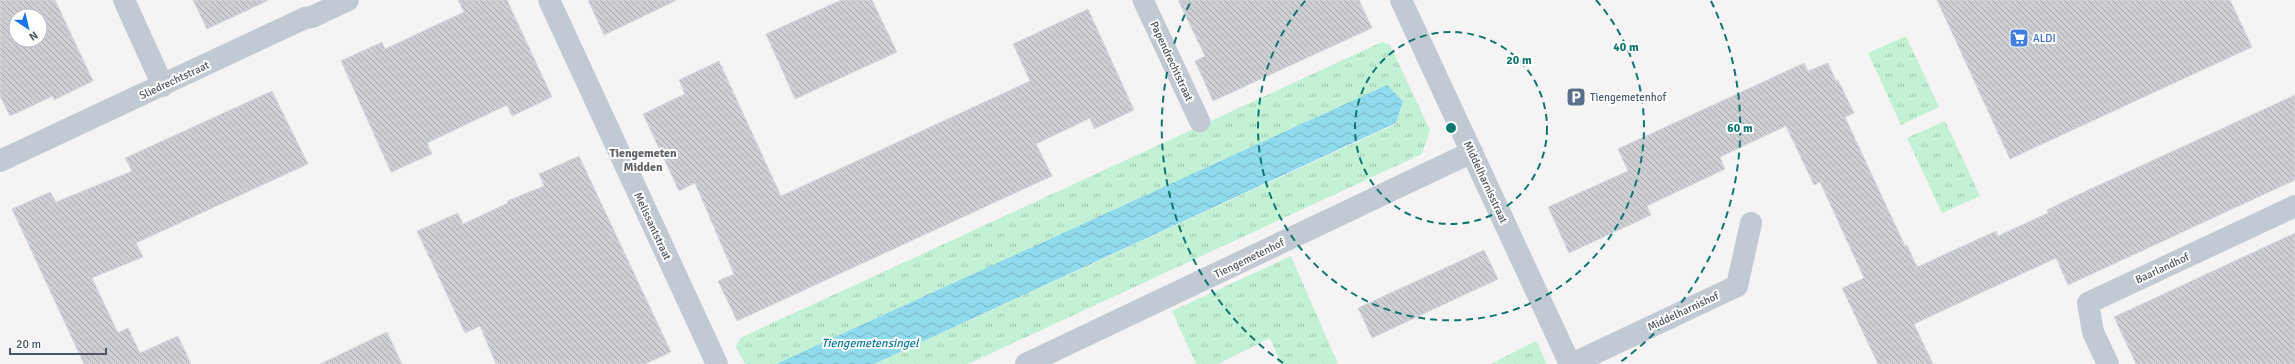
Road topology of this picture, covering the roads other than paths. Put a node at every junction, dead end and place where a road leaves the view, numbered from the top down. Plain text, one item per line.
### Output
1 (124, 0) edge
2 (348, 0) edge
3 (549, 0) edge
4 (1143, 0) edge
5 (1401, 0) edge
6 (163, 86) junction
7 (1200, 122) dead end
8 (1472, 152) junction
9 (0, 161) edge
10 (2295, 206) edge
11 (1751, 223) dead end
12 (717, 364) edge
13 (1026, 364) edge
14 (1571, 364) edge
15 (2108, 364) edge

1 - 6 street
2 - 6 street, Sliedrechtstraat
3 - 12 street, Melissantstraat
4 - 7 street, Papendrechtstraat
5 - 8 street, Middelharnisstraat
6 - 9 street, Sliedrechtstraat
8 - 13 street, Tiengemetenhof
8 - 14 street, Middelharnisstraat
10 - 15 street, Baarlandhof
11 - 14 street, Middelharnishof

